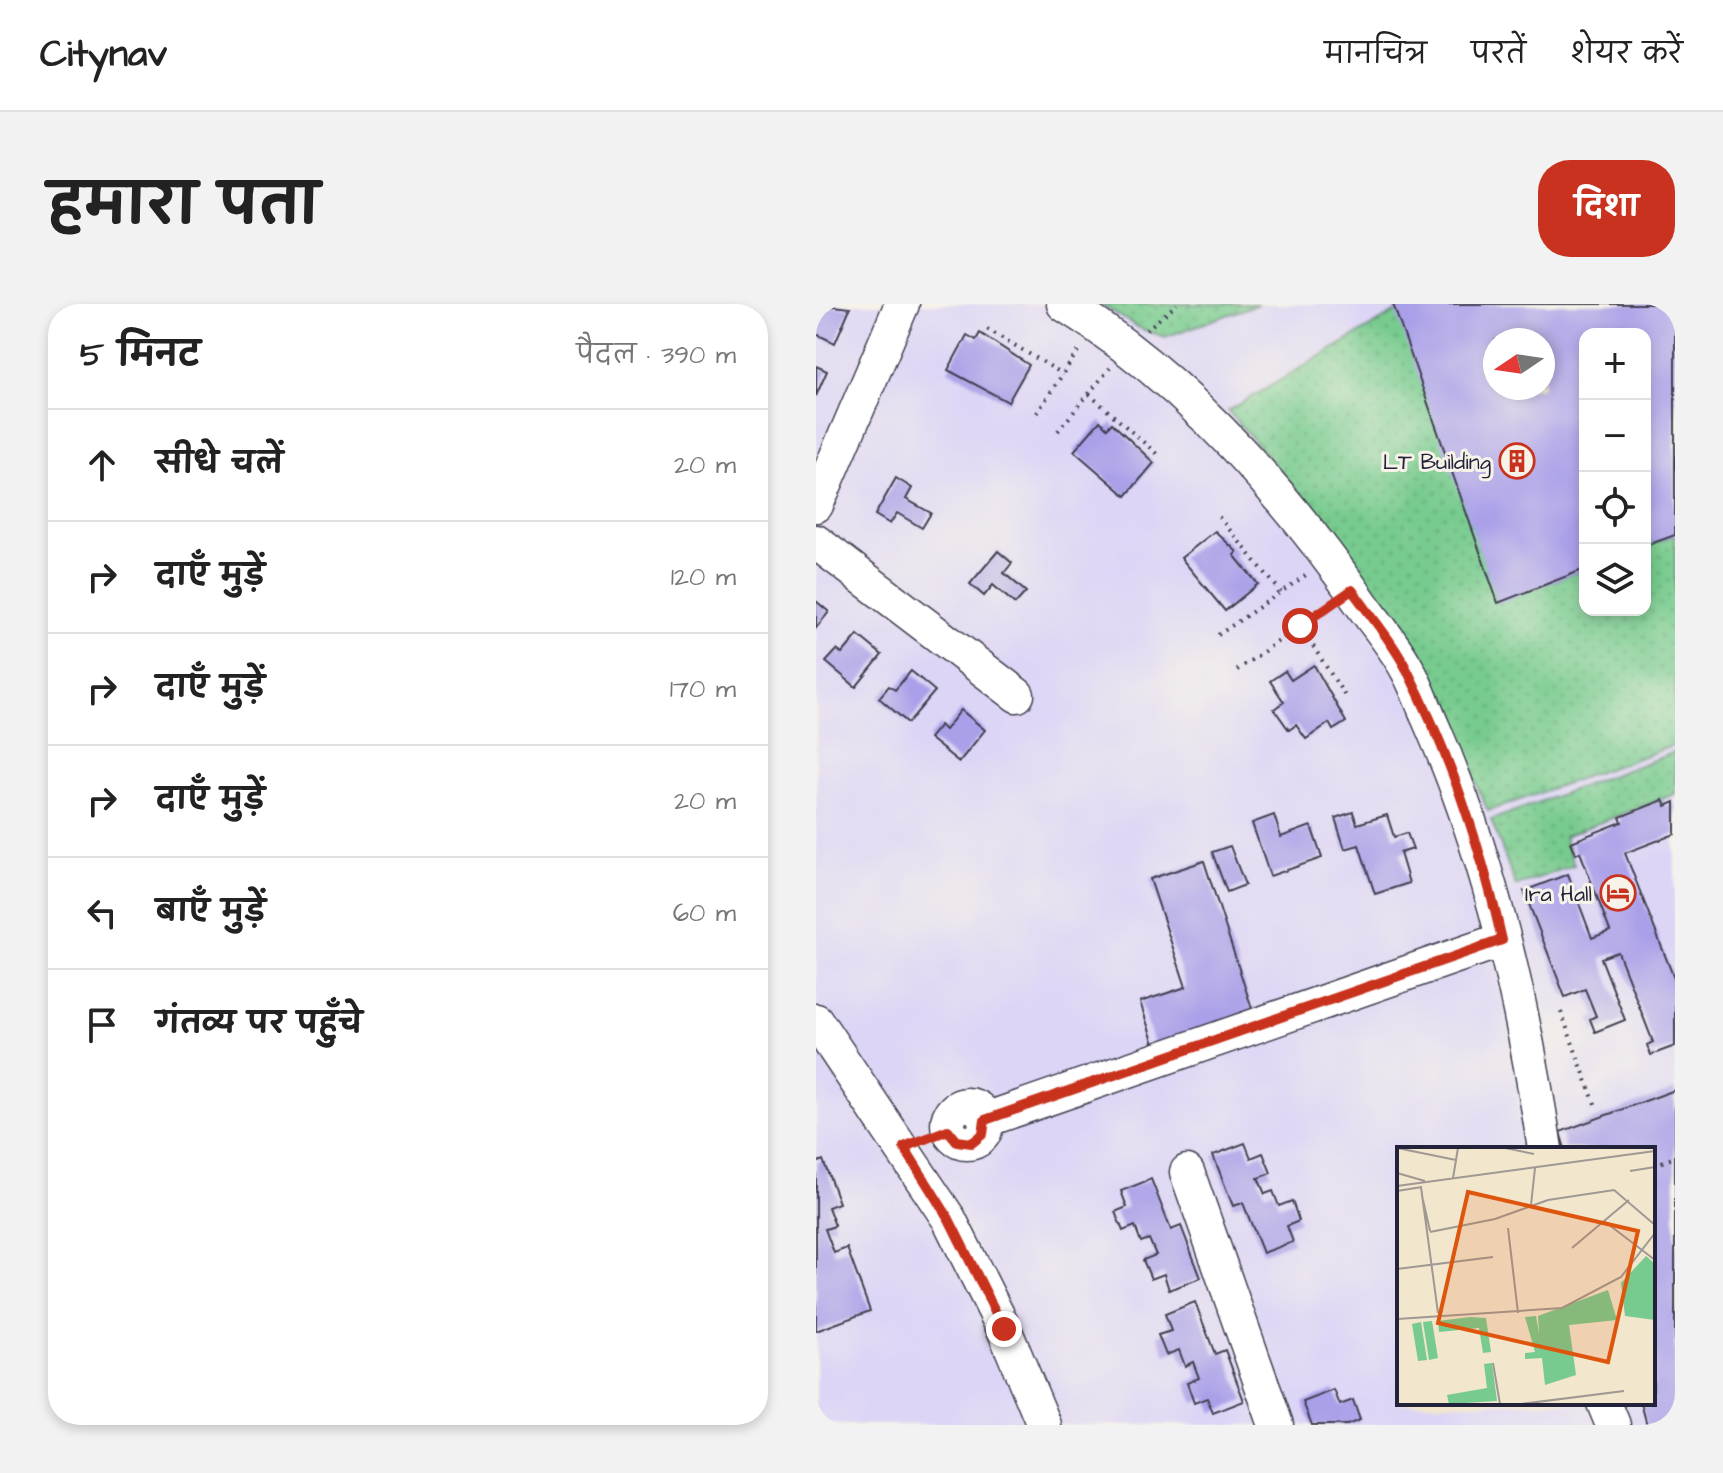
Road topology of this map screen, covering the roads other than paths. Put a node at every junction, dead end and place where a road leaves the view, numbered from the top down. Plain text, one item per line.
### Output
1 (902, 304) edge
2 (1064, 304) edge
3 (816, 505) edge
4 (816, 542) edge
5 (1017, 695) dead end
6 (1502, 940) junction
7 (816, 1021) edge
8 (904, 1147) junction
9 (1545, 1147) edge
10 (1187, 1172) dead end
11 (1044, 1425) edge
12 (1276, 1425) edge

1 - 3 street
2 - 6 street
4 - 5 street
6 - 8 street
6 - 9 street
7 - 8 street
8 - 11 street
10 - 12 street

